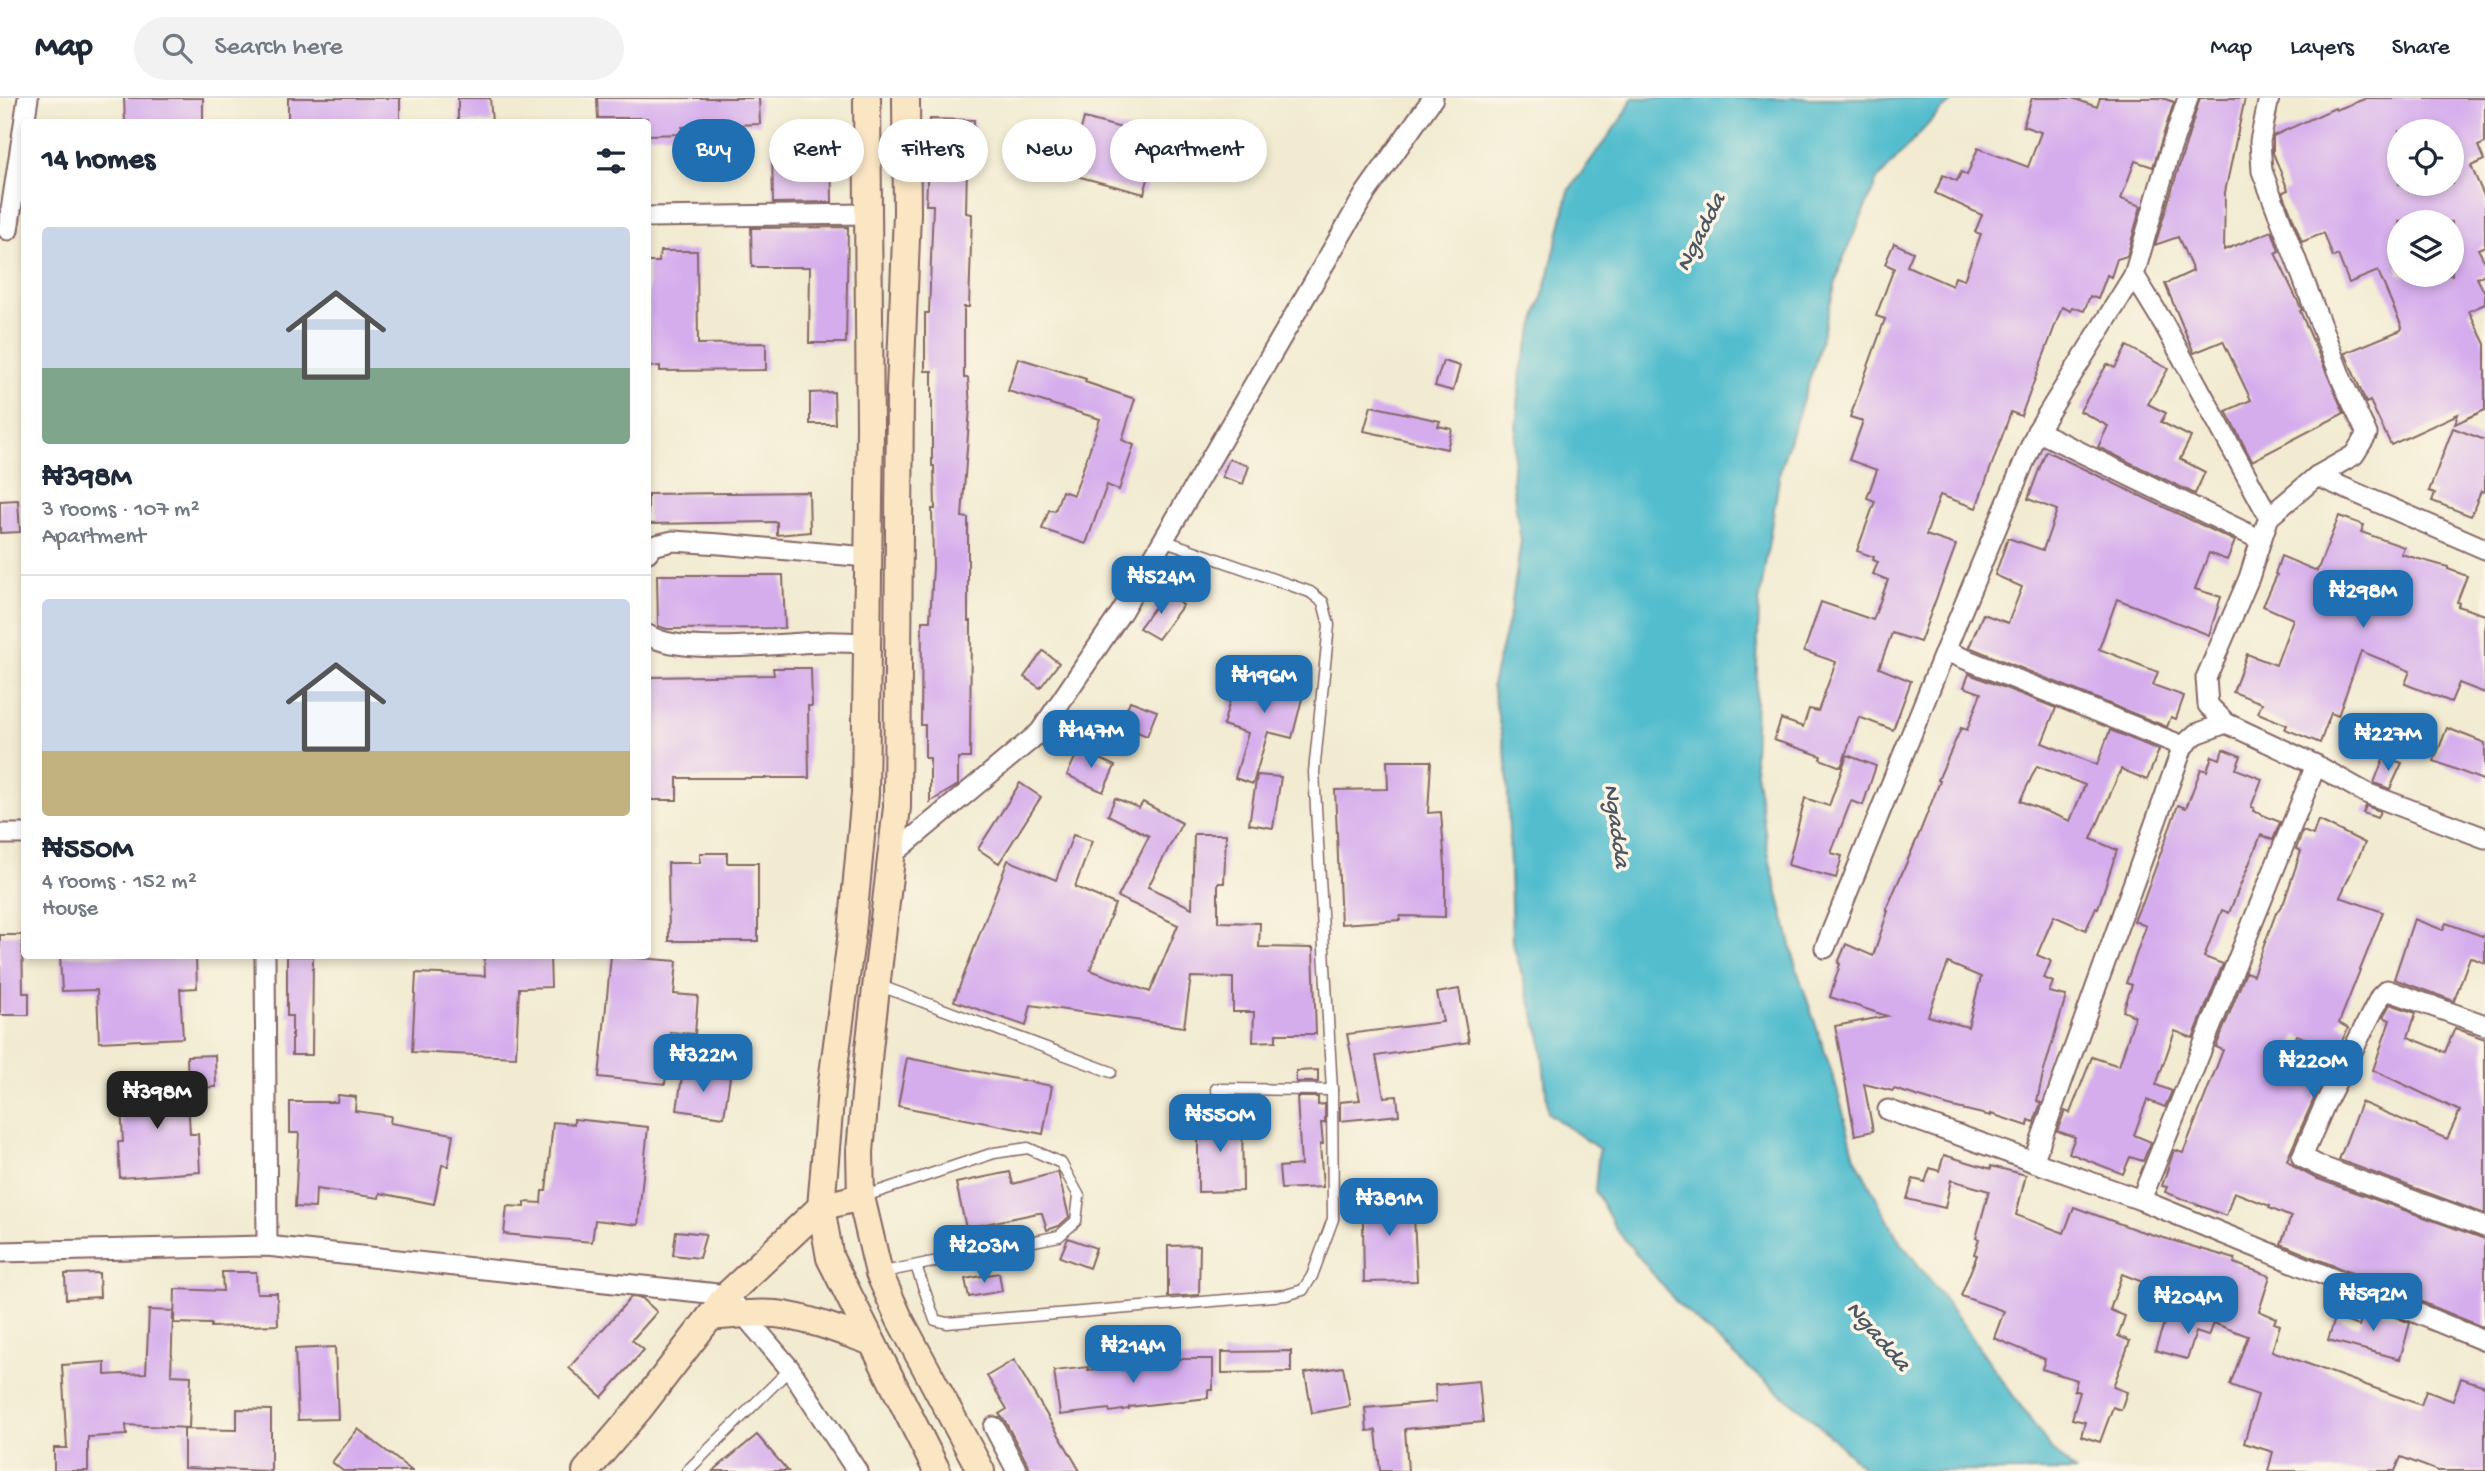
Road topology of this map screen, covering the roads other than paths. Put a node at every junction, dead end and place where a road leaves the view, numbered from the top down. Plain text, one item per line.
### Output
1 (28, 98) edge
2 (867, 98) edge
3 (906, 98) edge
4 (1433, 98) edge
5 (2188, 98) edge
6 (2269, 98) edge
7 (25, 119) edge
8 (21, 152) edge
9 (868, 214) junction
10 (651, 217) edge
11 (11, 230) edge
12 (2134, 275) junction
13 (2037, 431) junction
14 (2317, 476) junction
15 (2269, 517) junction
16 (1163, 540) junction
17 (2261, 540) junction
18 (651, 548) edge
19 (2485, 549) edge
20 (867, 557) junction
21 (651, 637) edge
22 (866, 643) junction
23 (1945, 651) junction
24 (2226, 723) junction
25 (2183, 746) junction
26 (2316, 765) junction
27 (0, 834) edge
28 (21, 834) edge
29 (2485, 838) edge
30 (892, 855) junction
31 (1825, 948) dead end
32 (265, 959) edge
33 (877, 985) junction
34 (2485, 1025) edge
35 (1111, 1072) dead end
36 (1216, 1089) dead end
37 (1332, 1090) junction
38 (1888, 1110) dead end
39 (2033, 1162) junction
40 (861, 1198) junction
41 (2141, 1200) junction
42 (821, 1207) junction
43 (2485, 1227) edge
44 (267, 1246) junction
45 (0, 1252) edge
46 (916, 1266) junction
47 (879, 1273) junction
48 (736, 1304) junction
49 (2485, 1341) edge
50 (872, 1342) junction
51 (790, 1368) junction
52 (994, 1427) dead end
53 (586, 1471) edge
54 (687, 1471) edge
55 (856, 1471) edge
56 (937, 1471) edge
57 (981, 1471) edge
58 (1017, 1471) edge

1 - 7 street
2 - 9 main road
3 - 30 main road
4 - 16 street
5 - 12 street
6 - 14 street
8 - 11 street
9 - 10 street
9 - 20 main road
12 - 13 street
12 - 15 street
13 - 17 street
13 - 23 street
14 - 15 street
14 - 19 street
15 - 17 street
16 - 30 street
16 - 37 lane
17 - 24 street
18 - 20 street
20 - 22 main road
21 - 22 street
22 - 42 main road
23 - 25 street
23 - 31 street
24 - 25 street
24 - 26 street
25 - 39 street
26 - 29 street
26 - 41 street
27 - 28 street
30 - 33 main road
32 - 44 street
33 - 35 lane
33 - 40 main road
34 - 43 street
36 - 37 lane
37 - 46 lane
38 - 39 street
39 - 41 street
40 - 42 main road
40 - 46 lane
40 - 47 main road
41 - 49 street
42 - 48 main road
42 - 50 main road
44 - 45 street
44 - 48 street
46 - 47 lane
47 - 57 main road
48 - 50 main road
48 - 51 street
48 - 53 main road
50 - 56 main road
51 - 54 lane
51 - 55 street
52 - 58 street

